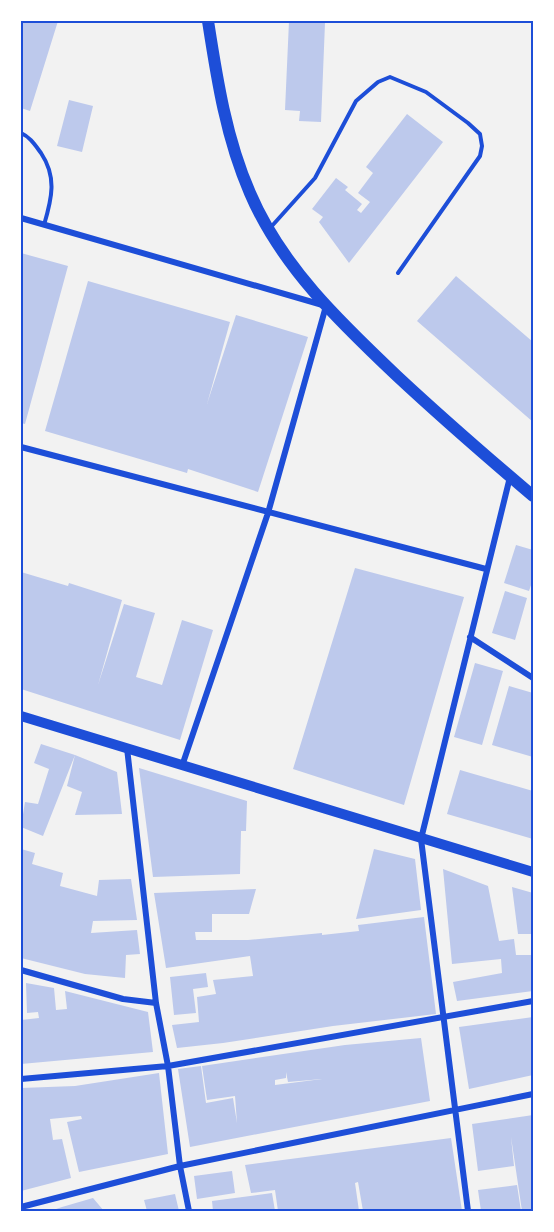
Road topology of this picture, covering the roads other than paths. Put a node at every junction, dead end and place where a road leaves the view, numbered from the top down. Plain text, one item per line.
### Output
1 (208, 21) edge
2 (21, 134) edge
3 (21, 218) edge
4 (45, 225) junction
5 (269, 230) junction
6 (398, 273) dead end
7 (326, 306) junction
8 (21, 447) edge
9 (510, 477) junction
10 (533, 496) edge
11 (267, 513) junction
12 (486, 569) junction
13 (470, 637) junction
14 (533, 678) edge
15 (21, 716) edge
16 (127, 748) junction
17 (182, 766) junction
18 (421, 839) junction
19 (533, 872) edge
20 (21, 970) edge
21 (533, 1001) edge
22 (156, 1003) junction
23 (442, 1017) junction
24 (168, 1066) junction
25 (21, 1080) edge
26 (533, 1094) edge
27 (456, 1110) junction
28 (180, 1166) junction
29 (21, 1207) edge
30 (189, 1211) edge
31 (468, 1211) edge

1 - 5 main road
2 - 4 lane
3 - 4 street
4 - 7 street
5 - 6 lane
5 - 7 main road
7 - 9 main road
7 - 11 street
8 - 11 street
9 - 10 main road
9 - 12 street
11 - 12 street
11 - 17 street
12 - 13 street
13 - 14 street
13 - 18 street
15 - 16 street
16 - 17 street
16 - 22 street
17 - 18 street
18 - 19 street
18 - 23 street
20 - 22 street
21 - 23 street
22 - 24 street
23 - 24 street
23 - 27 street
24 - 25 street
24 - 28 street
26 - 27 street
27 - 28 street
27 - 31 street
28 - 29 street
28 - 30 street

